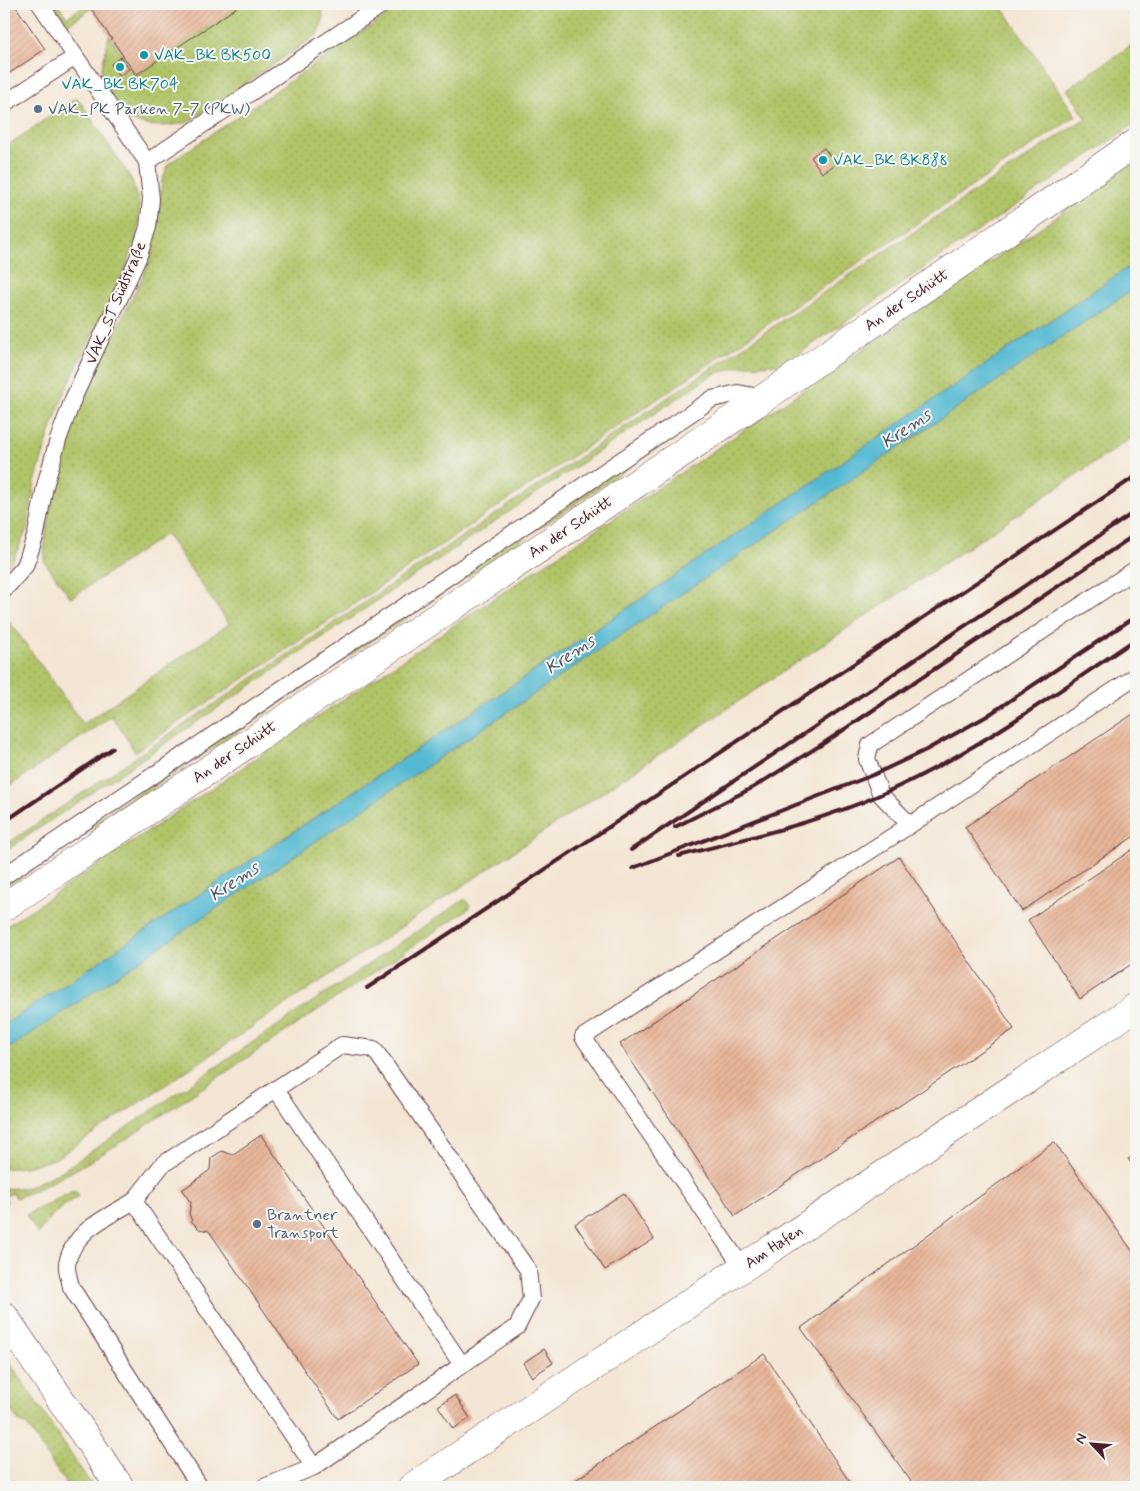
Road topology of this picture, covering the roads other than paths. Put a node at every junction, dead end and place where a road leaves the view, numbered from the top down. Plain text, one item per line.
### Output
1 (40, 4) edge
2 (383, 4) edge
3 (75, 57) junction
4 (4, 104) edge
5 (1136, 143) edge
6 (147, 162) junction
7 (764, 398) junction
8 (1136, 569) edge
9 (4, 590) edge
10 (1136, 676) edge
11 (910, 825) junction
12 (4, 876) edge
13 (4, 907) edge
14 (1136, 1007) edge
15 (276, 1090) junction
16 (134, 1202) junction
17 (743, 1268) junction
18 (4, 1316) edge
19 (462, 1365) junction
20 (314, 1467) junction
21 (120, 1487) edge
22 (200, 1487) edge
23 (264, 1487) edge
24 (412, 1487) edge

1 - 3 lane
2 - 6 lane
3 - 4 lane
3 - 6 lane
5 - 7 street, An der Schütt
6 - 9 lane, VAK_ST Südstraße
7 - 12 lane
7 - 13 street, An der Schütt
8 - 11 lane
10 - 11 lane
11 - 17 lane
14 - 17 street, Am Hafen
15 - 16 lane
15 - 19 lane
15 - 19 lane
16 - 20 lane
16 - 22 lane
17 - 24 street, Am Hafen
18 - 21 street
19 - 20 lane
20 - 23 lane

